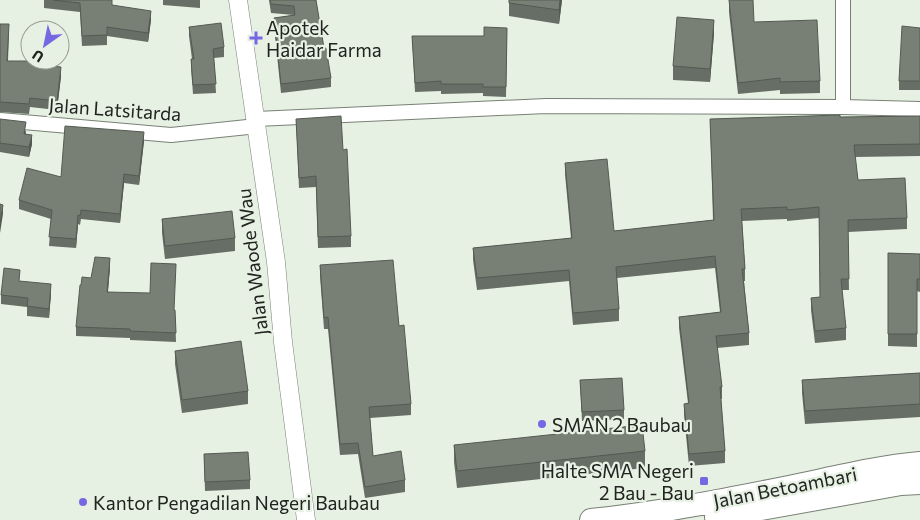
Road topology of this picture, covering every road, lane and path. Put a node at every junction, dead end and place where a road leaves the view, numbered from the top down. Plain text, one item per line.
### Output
1 (238, 0) edge
2 (843, 0) edge
3 (842, 107) junction
4 (920, 109) edge
5 (0, 120) edge
6 (256, 122) junction
7 (920, 463) edge
8 (920, 483) edge
9 (634, 518) edge
10 (306, 520) edge
11 (591, 520) edge
12 (696, 520) edge

1 - 6 street, Jalan Waode Wau
2 - 3 street
3 - 4 street, Jalan Latsitarda
3 - 6 street, Jalan Latsitarda
5 - 6 street, Jalan Latsitarda
6 - 10 street, Jalan Waode Wau
7 - 9 main road, Jalan Betoambari
8 - 12 main road, Jalan Betoambari
9 - 11 main road, Jalan Betoambari

